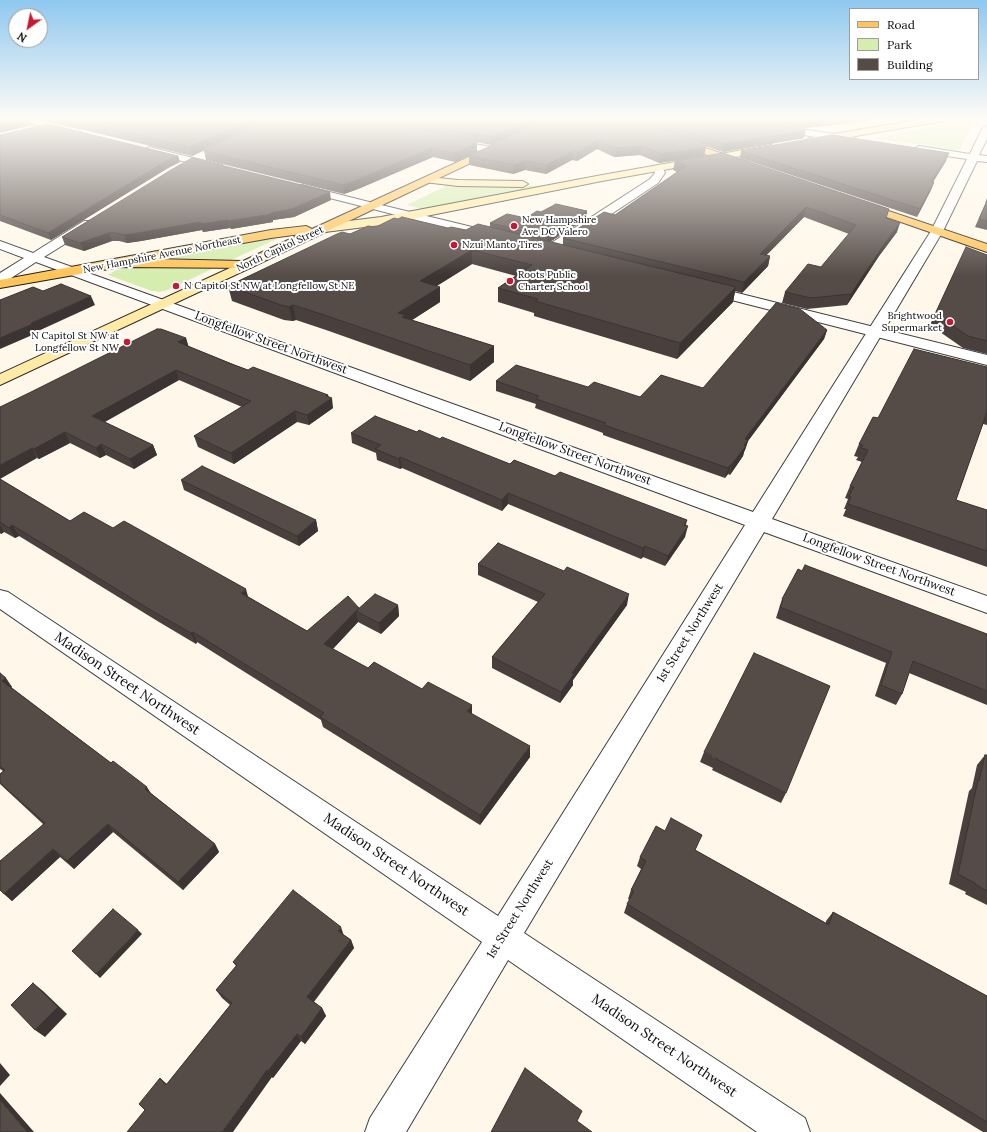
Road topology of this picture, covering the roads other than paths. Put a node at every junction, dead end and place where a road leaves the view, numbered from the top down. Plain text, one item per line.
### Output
1 (447, 171) edge
2 (642, 171) edge
3 (659, 171) edge
4 (965, 171) edge
5 (602, 178) junction
6 (428, 180) junction
7 (290, 185) edge
8 (849, 201) edge
9 (372, 206) junction
10 (411, 215) junction
11 (97, 219) edge
12 (325, 228) junction
13 (937, 231) junction
14 (509, 240) edge
15 (0, 245) edge
16 (534, 246) edge
17 (985, 247) edge
18 (549, 250) junction
19 (564, 253) edge
20 (35, 257) junction
21 (120, 263) junction
22 (245, 265) junction
23 (73, 271) junction
24 (0, 279) edge
25 (0, 284) edge
26 (689, 285) edge
27 (163, 304) junction
28 (874, 331) junction
29 (987, 360) edge
30 (0, 380) edge
31 (758, 521) junction
32 (0, 598) edge
33 (987, 605) edge
34 (503, 937) junction
35 (384, 1132) edge
36 (791, 1132) edge

1 - 6 main road, North Capitol Street
2 - 5 main road
3 - 18 street
4 - 13 street, 1st Street Northwest
5 - 6 main road
5 - 10 main road
6 - 9 main road, North Capitol Street
7 - 9 street
8 - 13 main road
9 - 10 street
9 - 12 main road, North Capitol Street
10 - 12 main road
10 - 14 street
11 - 20 street
12 - 21 main road, New Hampshire Avenue Northeast
12 - 22 main road, North Capitol Street
13 - 17 main road
13 - 28 street, 1st Street Northwest
15 - 20 street, Longfellow Street Northwest
16 - 18 street
18 - 19 street
20 - 23 street, Longfellow Street Northwest
20 - 24 street
21 - 22 main road
21 - 23 main road, New Hampshire Avenue Northeast
22 - 27 main road, North Capitol Street
23 - 25 main road, New Hampshire Avenue Northeast
23 - 27 street, Longfellow Street Northwest
26 - 28 street
27 - 30 main road, North Capitol Street
27 - 31 street, Longfellow Street Northwest
28 - 29 street
28 - 31 street, 1st Street Northwest
31 - 33 street, Longfellow Street Northwest
31 - 34 street, 1st Street Northwest
32 - 34 street, Madison Street Northwest
34 - 35 street, 1st Street Northwest
34 - 36 street, Madison Street Northwest

